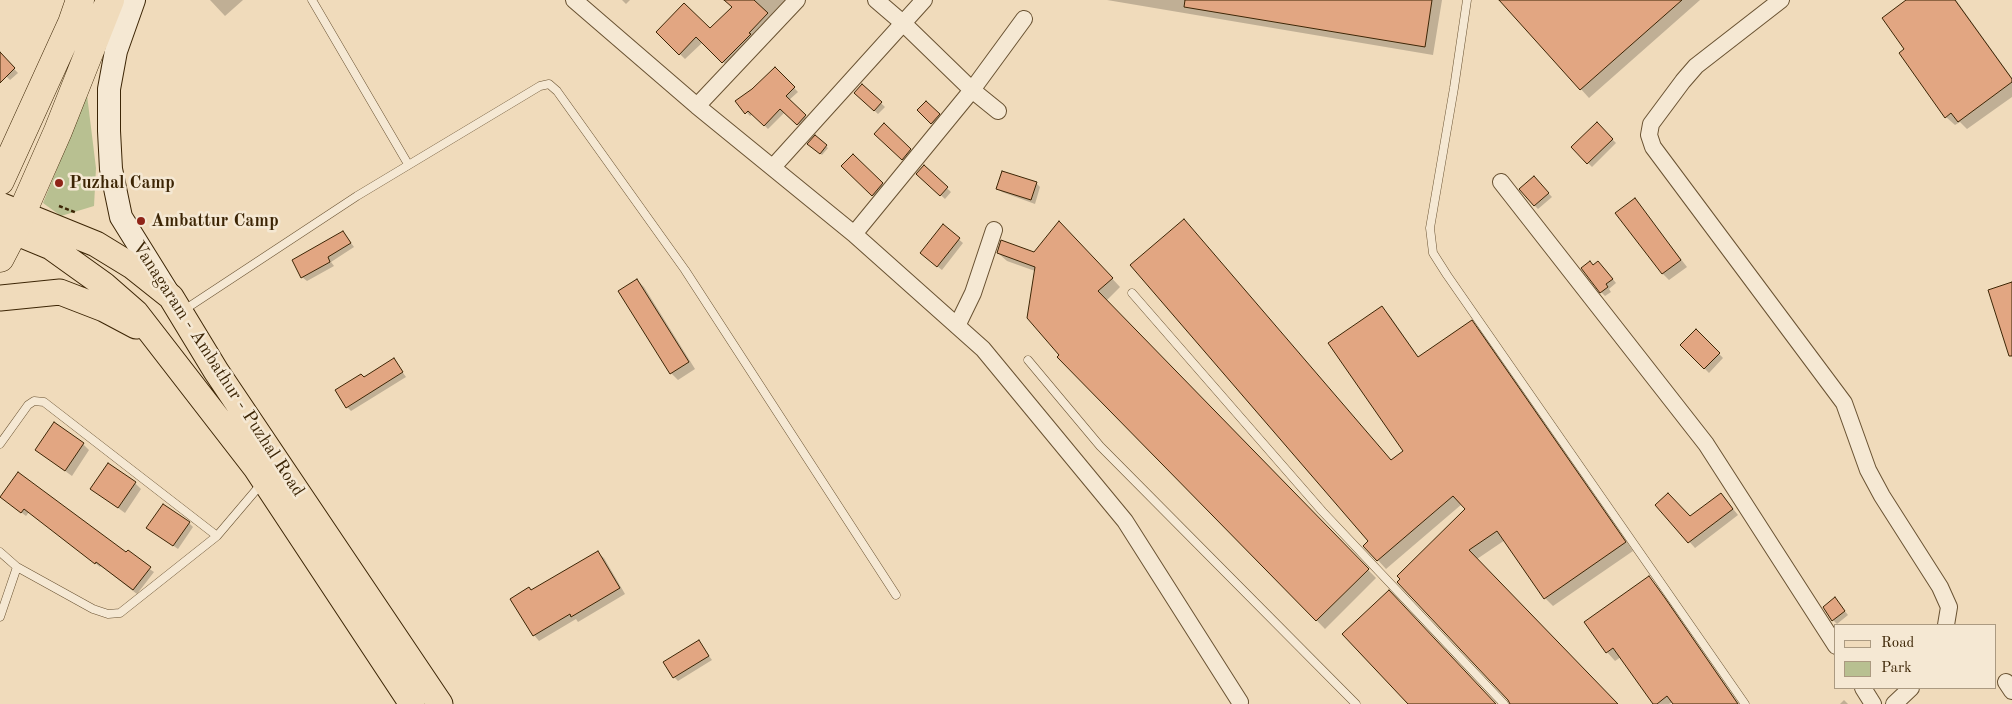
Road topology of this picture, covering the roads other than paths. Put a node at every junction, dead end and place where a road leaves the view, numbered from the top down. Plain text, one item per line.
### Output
1 (80, 0) edge
2 (110, 0) edge
3 (134, 0) edge
4 (312, 0) edge
5 (574, 0) edge
6 (798, 0) edge
7 (876, 0) edge
8 (924, 0) edge
9 (1467, 0) edge
10 (1781, 0) edge
11 (1024, 19) dead end
12 (904, 24) junction
13 (972, 90) junction
14 (697, 106) junction
15 (998, 111) dead end
16 (408, 164) junction
17 (773, 167) junction
18 (2, 171) edge
19 (1501, 182) dead end
20 (9, 220) edge
21 (994, 230) dead end
22 (854, 234) junction
23 (0, 258) edge
24 (1132, 293) dead end
25 (0, 298) edge
26 (176, 305) junction
27 (957, 326) junction
28 (156, 340) junction
29 (1028, 360) dead end
30 (0, 444) edge
31 (264, 481) junction
32 (217, 536) junction
33 (0, 552) edge
34 (17, 567) junction
35 (896, 596) dead end
36 (0, 616) edge
37 (1946, 624) edge
38 (1834, 643) edge
39 (1864, 689) edge
40 (1910, 689) edge
41 (1240, 702) dead end
42 (412, 704) edge
43 (440, 704) edge
44 (1356, 704) edge
45 (1504, 704) edge
46 (1745, 704) edge
47 (1873, 704) edge
48 (1894, 704) edge

1 - 18 highway
2 - 20 highway
3 - 26 street, Vanagaram - Ambathur - Puzhal Road
4 - 16 lane
5 - 14 street
6 - 14 street
7 - 12 street
8 - 12 street
9 - 46 lane
10 - 37 street
11 - 13 street
12 - 13 street
12 - 17 street
13 - 15 street
13 - 22 street
14 - 17 street
16 - 26 lane
16 - 35 lane
17 - 22 street
19 - 38 street
20 - 23 highway
20 - 26 main road
20 - 28 main road
21 - 27 street
22 - 27 street
24 - 45 lane
25 - 28 main road
26 - 43 main road, Vanagaram - Ambathur - Puzhal Road
27 - 41 street
28 - 31 main road
29 - 44 lane
30 - 32 lane
31 - 32 lane
31 - 42 main road
32 - 34 lane
33 - 34 lane
34 - 36 lane
39 - 47 street
40 - 48 street

